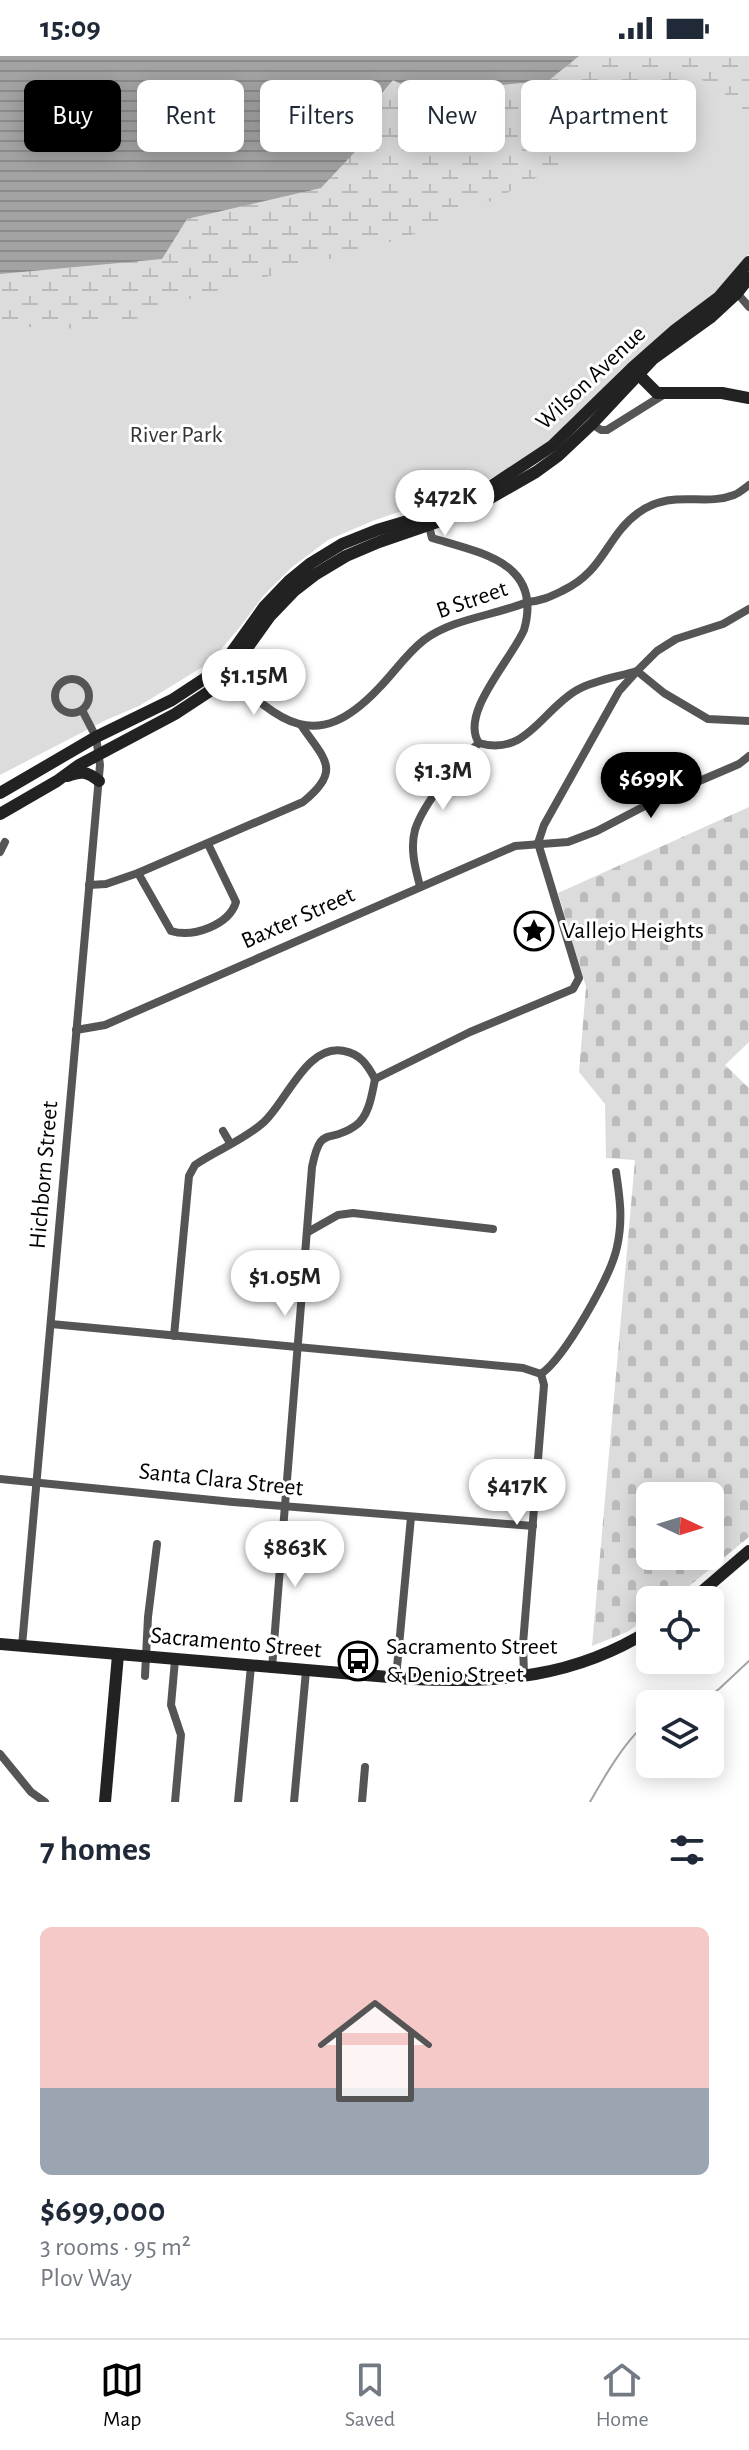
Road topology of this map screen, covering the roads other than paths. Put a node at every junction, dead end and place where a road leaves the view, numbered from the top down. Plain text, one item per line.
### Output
1 (749, 262) edge
2 (749, 278) edge
3 (737, 293) junction
4 (749, 307) edge
5 (634, 371) junction
6 (664, 394) junction
7 (749, 398) edge
8 (592, 424) junction
9 (749, 485) edge
10 (428, 520) junction
11 (527, 602) junction
12 (749, 609) edge
13 (224, 670) junction
14 (637, 671) junction
15 (82, 710) junction
16 (749, 721) edge
17 (301, 725) junction
18 (96, 737) junction
19 (479, 743) junction
20 (99, 753) junction
21 (749, 756) edge
22 (57, 781) junction
23 (99, 781) junction
24 (0, 793) edge
25 (0, 814) edge
26 (5, 842) dead end
27 (538, 843) junction
28 (208, 844) junction
29 (0, 852) edge
30 (138, 873) junction
31 (89, 885) junction
32 (420, 886) junction
33 (76, 1030) junction
34 (375, 1079) junction
35 (223, 1131) dead end
36 (230, 1143) junction
37 (616, 1172) dead end
38 (493, 1229) dead end
39 (308, 1232) junction
40 (51, 1324) junction
41 (174, 1336) junction
42 (298, 1345) junction
43 (541, 1374) junction
44 (0, 1479) edge
45 (37, 1482) junction
46 (286, 1507) junction
47 (411, 1517) junction
48 (533, 1526) junction
49 (157, 1544) dead end
50 (749, 1551) edge
51 (708, 1586) edge
52 (636, 1638) edge
53 (0, 1644) edge
54 (22, 1646) junction
55 (118, 1655) junction
56 (146, 1657) junction
57 (175, 1660) junction
58 (251, 1666) junction
59 (272, 1668) junction
60 (306, 1671) junction
61 (524, 1675) junction
62 (145, 1676) dead end
63 (396, 1678) junction
64 (0, 1754) edge
65 (365, 1767) dead end
66 (45, 1802) edge
67 (105, 1802) edge
68 (175, 1802) edge
69 (238, 1802) edge
70 (294, 1802) edge
71 (362, 1802) edge

1 - 5 main road, Wilson Avenue
2 - 3 main road, Wilson Avenue
3 - 4 street
3 - 5 main road, Wilson Avenue
5 - 6 main road
5 - 8 main road, Wilson Avenue
5 - 10 main road, Wilson Avenue
6 - 7 main road
6 - 8 street
8 - 10 main road, Wilson Avenue
9 - 11 street, B Street
10 - 11 street
10 - 13 main road, Wilson Avenue
11 - 17 street, B Street
11 - 19 street
12 - 14 street
13 - 17 street
13 - 18 main road, Wilson Avenue
13 - 20 main road, Wilson Avenue
14 - 16 street
14 - 19 street
14 - 27 street
15 - 15 street, Hichborn Street
15 - 18 street, Hichborn Street
17 - 28 street
18 - 20 street, Hichborn Street
18 - 24 main road, Wilson Avenue
19 - 32 street
20 - 22 main road, Wilson Avenue
20 - 23 street, Hichborn Street
21 - 27 street, Baxter Street
22 - 23 main road
22 - 25 main road, Wilson Avenue
23 - 31 street, Hichborn Street
26 - 29 street
27 - 32 street, Baxter Street
27 - 34 street
28 - 30 street
28 - 30 street
30 - 31 street
31 - 33 street, Hichborn Street
32 - 33 street, Baxter Street
33 - 40 street, Hichborn Street
34 - 36 street
34 - 39 street
35 - 36 street
36 - 41 street
37 - 43 street
38 - 39 street
39 - 42 street
40 - 41 street
40 - 45 street, Hichborn Street
41 - 42 street
42 - 43 street
42 - 46 street
43 - 48 street
44 - 45 street, Santa Clara Street
45 - 46 street, Santa Clara Street
45 - 54 street, Hichborn Street
46 - 47 street, Santa Clara Street
46 - 59 street
47 - 48 street, Santa Clara Street
47 - 63 street
48 - 61 street
49 - 56 street
50 - 51 main road
52 - 61 main road, Sacramento Street
53 - 54 main road, Sacramento Street
54 - 55 main road, Sacramento Street
55 - 56 main road, Sacramento Street
55 - 67 main road
56 - 57 main road, Sacramento Street
56 - 62 street
57 - 58 main road, Sacramento Street
57 - 68 street
58 - 59 main road, Sacramento Street
58 - 69 street
59 - 60 main road, Sacramento Street
60 - 63 main road, Sacramento Street
60 - 70 street
61 - 63 main road, Sacramento Street
64 - 66 street
65 - 71 street

